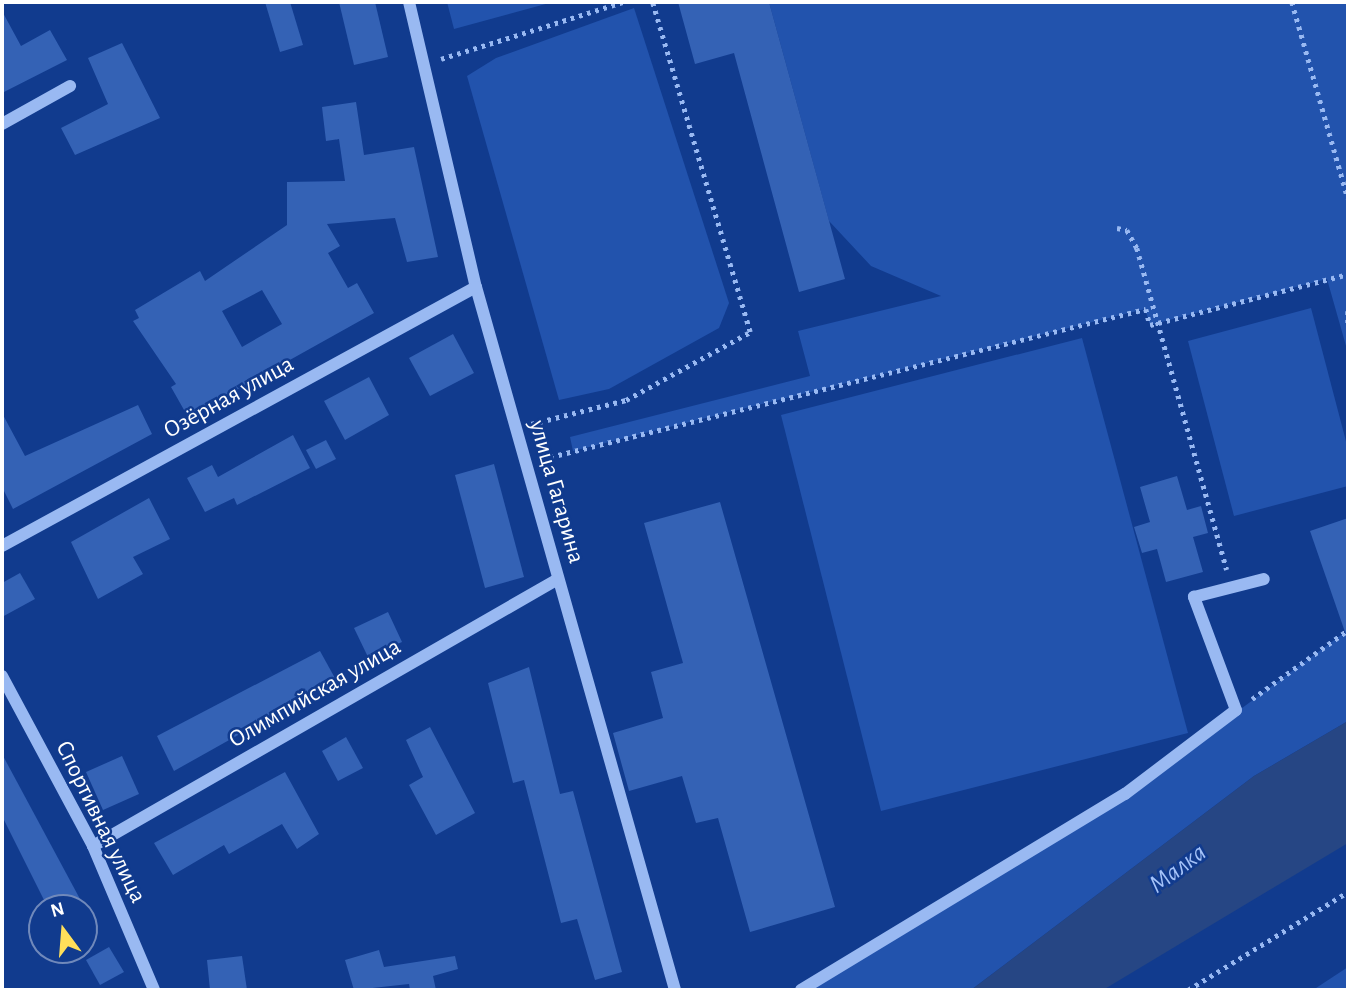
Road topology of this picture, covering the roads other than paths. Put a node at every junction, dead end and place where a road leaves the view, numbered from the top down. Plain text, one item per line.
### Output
1 (409, 2) edge
2 (70, 86) dead end
3 (2, 124) edge
4 (476, 287) junction
5 (2, 546) edge
6 (558, 579) junction
7 (1264, 579) dead end
8 (2, 676) edge
9 (93, 846) junction
10 (154, 990) edge
11 (675, 990) edge
12 (801, 990) edge

1 - 4 street, улица Гагарина
2 - 3 street
4 - 5 street, Озёрная улица
4 - 6 street, улица Гагарина
6 - 9 street, Олимпийская улица
6 - 11 street, улица Гагарина
7 - 12 street
8 - 9 street, Спортивная улица
9 - 10 street, Спортивная улица

